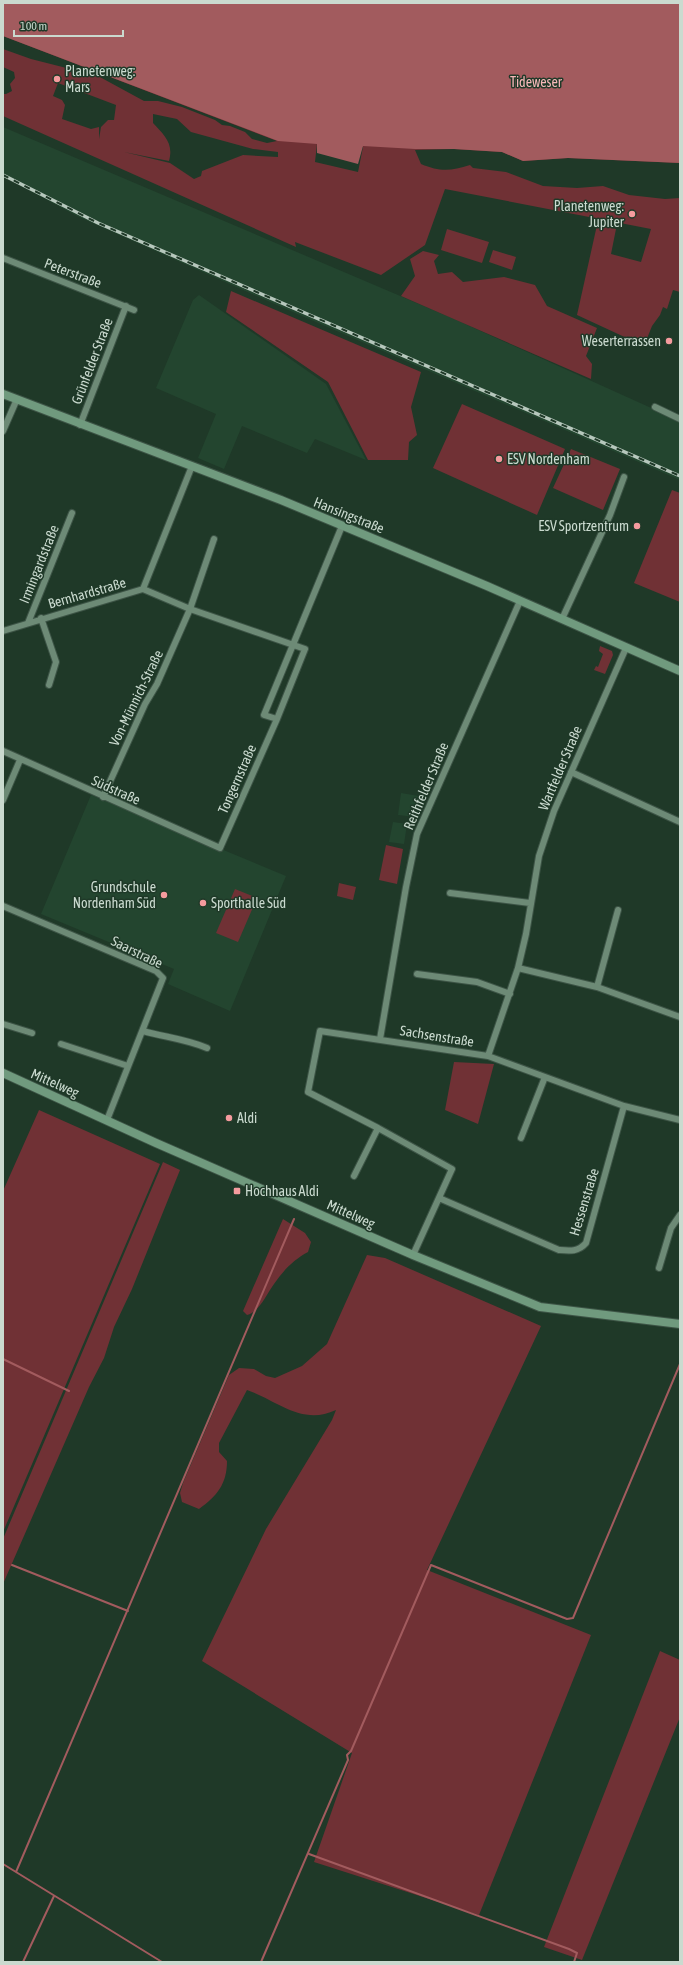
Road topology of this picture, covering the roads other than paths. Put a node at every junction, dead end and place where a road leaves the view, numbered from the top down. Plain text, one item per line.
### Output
1 (3, 258) edge
2 (126, 306) junction
3 (134, 310) dead end
4 (3, 394) edge
5 (16, 399) junction
6 (655, 407) dead end
7 (680, 419) edge
8 (80, 425) junction
9 (3, 431) edge
10 (192, 466) junction
11 (624, 477) dead end
12 (72, 514) dead end
13 (342, 526) junction
14 (214, 540) dead end
15 (143, 589) junction
16 (520, 600) junction
17 (190, 609) junction
18 (41, 618) junction
19 (562, 619) junction
20 (28, 623) junction
21 (3, 631) edge
22 (292, 645) junction
23 (626, 648) junction
24 (680, 671) edge
25 (49, 685) dead end
26 (277, 719) junction
27 (3, 751) edge
28 (20, 760) junction
29 (571, 772) junction
30 (103, 797) junction
31 (3, 800) edge
32 (680, 822) edge
33 (220, 848) joint
34 (450, 893) dead end
35 (530, 903) junction
36 (3, 906) edge
37 (618, 910) dead end
38 (518, 968) junction
39 (417, 974) dead end
40 (597, 987) junction
41 (510, 994) junction
42 (679, 1015) edge
43 (3, 1024) edge
44 (143, 1031) junction
45 (32, 1033) dead end
46 (380, 1039) junction
47 (61, 1044) dead end
48 (206, 1048) dead end
49 (488, 1056) junction
50 (128, 1066) junction
51 (3, 1073) edge
52 (545, 1077) junction
53 (624, 1106) junction
54 (107, 1120) junction
55 (680, 1120) edge
56 (378, 1128) junction
57 (521, 1138) dead end
58 (354, 1176) dead end
59 (439, 1198) junction
60 (680, 1215) edge
61 (413, 1255) junction
62 (659, 1268) dead end
63 (680, 1324) edge

1 - 2 street, Peterstraße
2 - 3 street, Peterstraße
2 - 8 street, Grünfelder Straße
4 - 5 street, Hansingstraße
5 - 8 street, Hansingstraße
5 - 9 street
6 - 7 street
8 - 10 street, Hansingstraße
10 - 13 street, Hansingstraße
10 - 15 street, Bernhardstraße
11 - 19 street
12 - 20 street, Irmingardstraße
13 - 16 street, Hansingstraße
13 - 22 street
14 - 17 street, Von-Münnich-Straße
15 - 17 street
15 - 18 street, Bernhardstraße
16 - 19 street, Hansingstraße
16 - 46 street, Reithfelder Straße
17 - 22 street
17 - 30 street, Von-Münnich-Straße
18 - 20 street, Bernhardstraße
18 - 25 street
19 - 23 street, Hansingstraße
20 - 21 street, Bernhardstraße
22 - 26 street
22 - 26 street, Tongernstraße
23 - 24 street, Hansingstraße
23 - 29 street, Wartfelder Straße
26 - 33 street, Tongernstraße
27 - 28 street, Südstraße
28 - 30 street, Südstraße
28 - 31 street
29 - 32 street
29 - 35 street, Wartfelder Straße
30 - 33 street, Südstraße
34 - 35 street
35 - 38 street, Wartfelder Straße
36 - 44 street, Saarstraße
37 - 40 street
38 - 40 street
38 - 41 street, Wartfelder Straße
39 - 41 street
40 - 42 street
41 - 49 street, Wartfelder Straße
43 - 45 street
44 - 48 street
44 - 50 street, Saarstraße
46 - 49 street, Sachsenstraße
46 - 56 street, Sachsenstraße
47 - 50 street
49 - 52 street, Sachsenstraße
50 - 54 street, Saarstraße
51 - 54 street, Mittelweg
52 - 53 street, Sachsenstraße
52 - 57 street
53 - 55 street, Sachsenstraße
53 - 59 street, Hessenstraße
54 - 61 street, Mittelweg
56 - 58 street
56 - 59 street, Sachsenstraße
59 - 61 street, Sachsenstraße
60 - 62 street
61 - 63 street, Mittelweg

